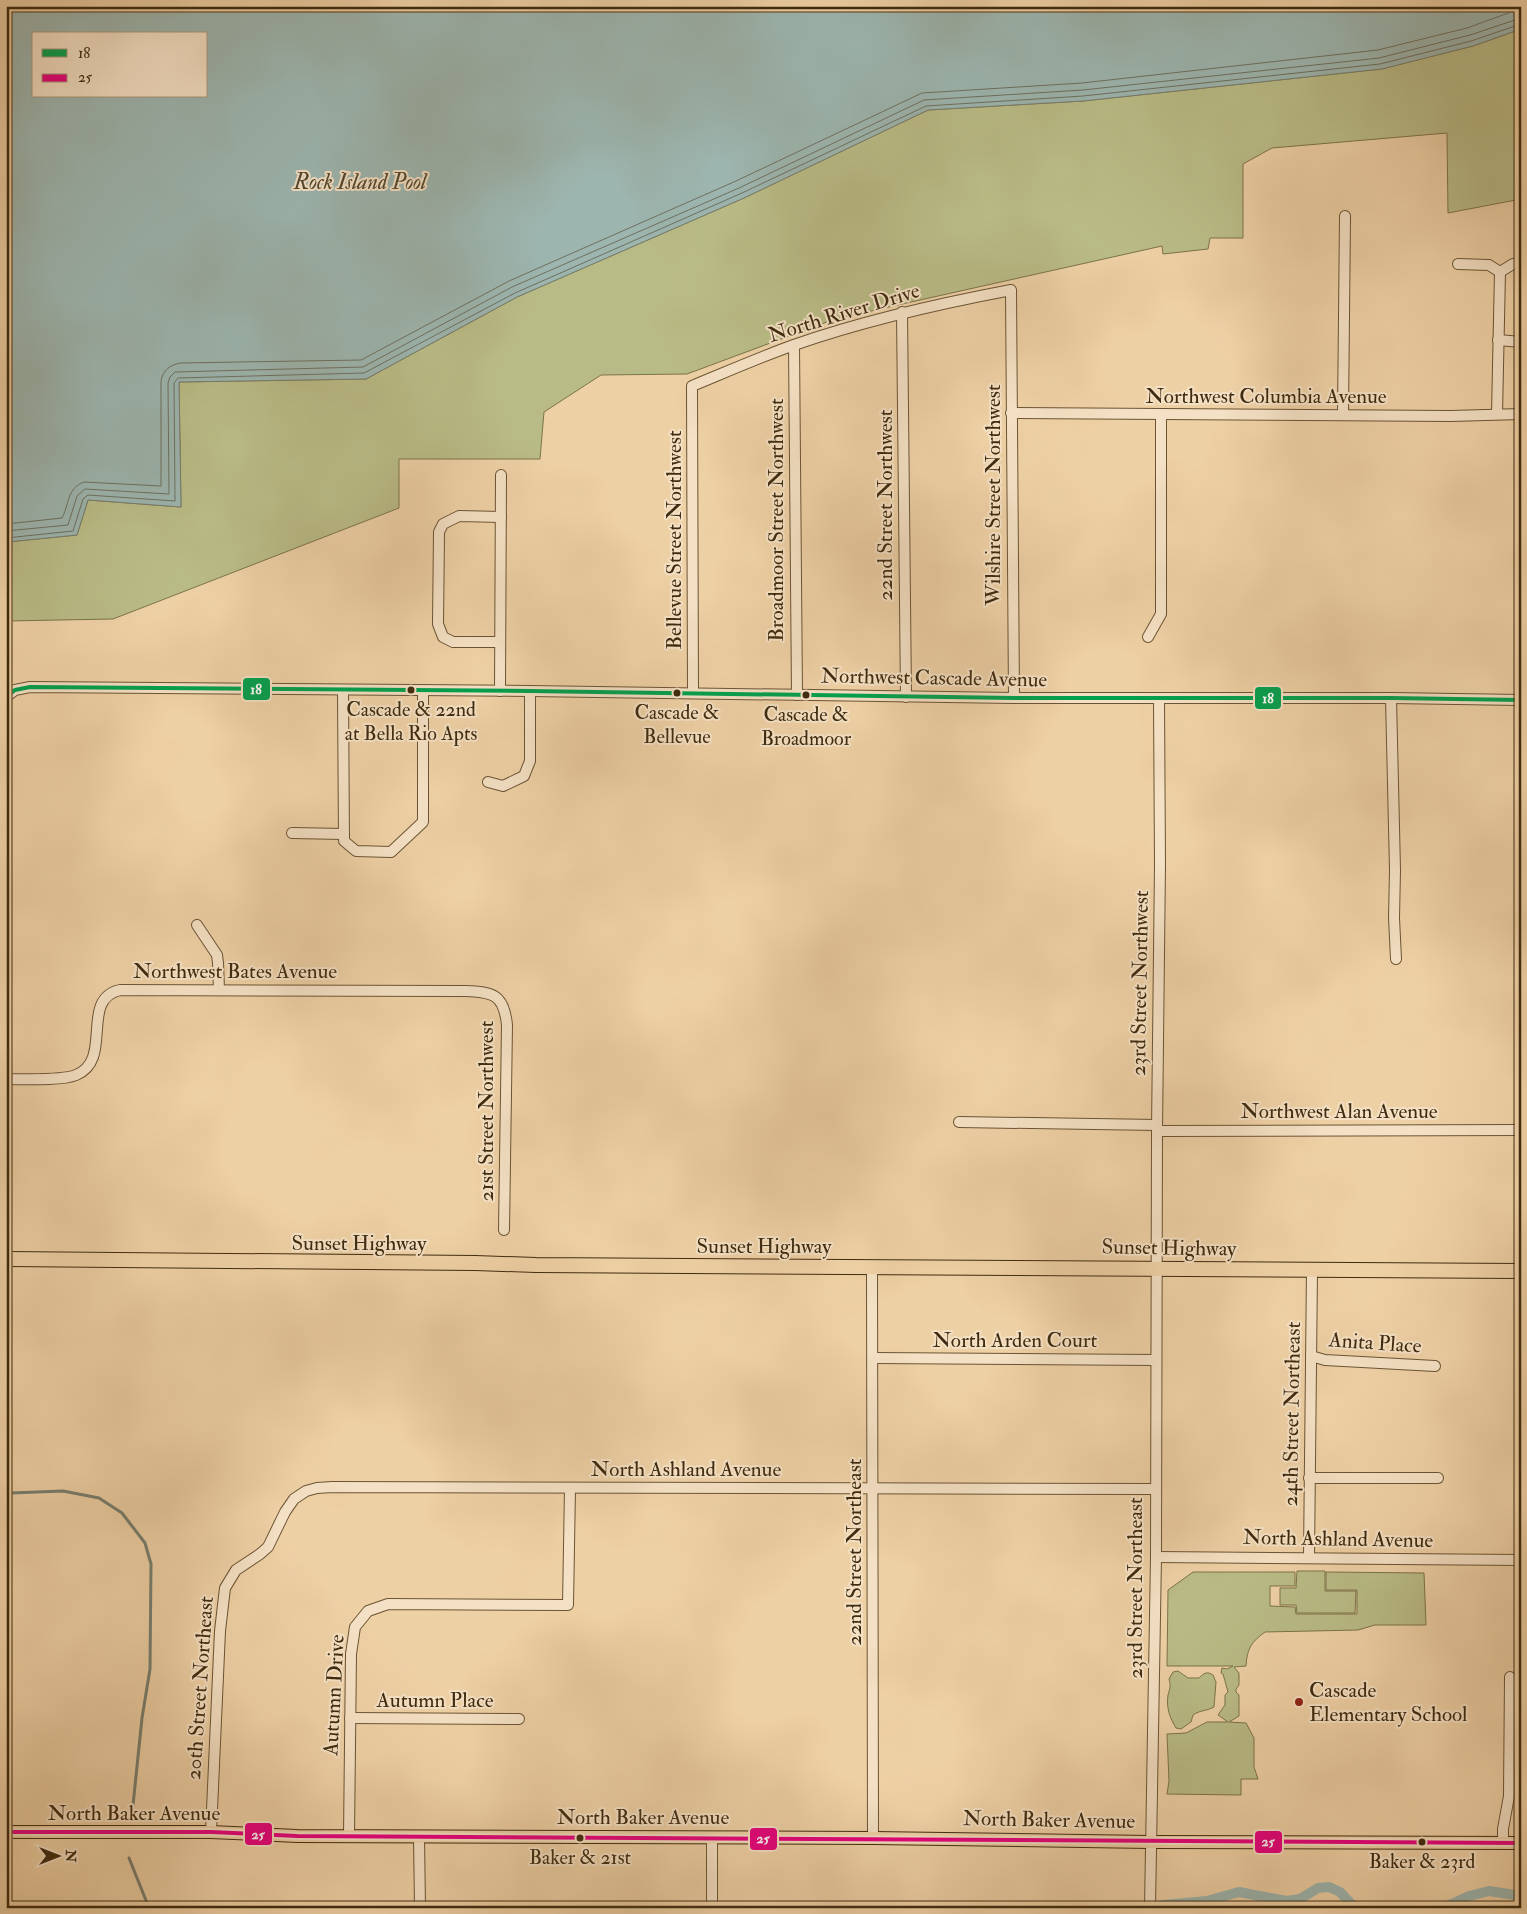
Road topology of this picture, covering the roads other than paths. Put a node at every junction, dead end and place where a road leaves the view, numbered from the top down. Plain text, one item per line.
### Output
1 (1345, 216) dead end
2 (1521, 262) edge
3 (1458, 264) dead end
4 (1500, 272) junction
5 (1011, 290) joint
6 (902, 312) junction
7 (1498, 340) junction
8 (1521, 342) edge
9 (794, 345) junction
10 (692, 386) joint
11 (1011, 413) junction
12 (1161, 414) junction
13 (1497, 414) junction
14 (1521, 414) edge
15 (1343, 416) junction
16 (501, 475) dead end
17 (500, 517) junction
18 (1148, 637) dead end
19 (500, 642) junction
20 (343, 691) junction
21 (423, 691) junction
22 (500, 691) junction
23 (530, 691) junction
24 (693, 694) junction
25 (797, 695) junction
26 (6, 697) edge
27 (906, 697) junction
28 (1014, 698) junction
29 (1391, 698) junction
30 (1159, 699) junction
31 (1521, 700) edge
32 (488, 782) dead end
33 (292, 833) dead end
34 (344, 834) junction
35 (197, 925) dead end
36 (1396, 959) dead end
37 (219, 990) junction
38 (465, 991) joint
39 (6, 1079) edge
40 (959, 1122) dead end
41 (1157, 1128) junction
42 (1521, 1130) edge
43 (504, 1230) dead end
44 (6, 1259) edge
45 (872, 1266) junction
46 (1156, 1268) junction
47 (1312, 1270) junction
48 (1521, 1271) edge
49 (1311, 1356) junction
50 (873, 1358) junction
51 (1156, 1360) junction
52 (1435, 1366) dead end
53 (1309, 1478) junction
54 (1438, 1478) dead end
55 (570, 1488) junction
56 (873, 1488) junction
57 (1155, 1489) junction
58 (1156, 1557) junction
59 (253, 1558) joint
60 (1309, 1558) junction
61 (1521, 1560) edge
62 (1510, 1677) dead end
63 (350, 1718) junction
64 (518, 1719) dead end
65 (6, 1832) edge
66 (211, 1832) junction
67 (349, 1836) junction
68 (418, 1836) junction
69 (712, 1837) junction
70 (873, 1838) junction
71 (1150, 1842) junction
72 (1502, 1843) junction
73 (1521, 1843) edge
74 (420, 1908) edge
75 (712, 1908) edge
76 (1150, 1908) edge

1 - 15 street
2 - 4 street
3 - 4 street
4 - 7 street
5 - 6 street, North River Drive
5 - 11 street, Wilshire Street Northwest
6 - 9 street, North River Drive
6 - 27 street, 22nd Street Northwest
7 - 8 street
7 - 13 street
9 - 10 street, North River Drive
9 - 25 street, Broadmoor Street Northwest
10 - 24 street, Bellevue Street Northwest
11 - 12 street, Northwest Columbia Avenue
11 - 28 street, Wilshire Street Northwest
12 - 15 street, Northwest Columbia Avenue
12 - 18 street
13 - 14 street, Northwest Columbia Avenue
13 - 15 street, Northwest Columbia Avenue
16 - 17 street
17 - 19 street
17 - 19 street
19 - 22 street
20 - 21 street, Northwest Cascade Avenue
20 - 26 street, Northwest Cascade Avenue
20 - 34 street
21 - 22 street, Northwest Cascade Avenue
21 - 34 street
22 - 23 street, Northwest Cascade Avenue
23 - 24 street, Northwest Cascade Avenue
23 - 32 street
24 - 25 street, Northwest Cascade Avenue
25 - 27 street, Northwest Cascade Avenue
27 - 28 street, Northwest Cascade Avenue
28 - 30 street, Northwest Cascade Avenue
29 - 30 street, Northwest Cascade Avenue
29 - 31 street, Northwest Cascade Avenue
29 - 36 street
30 - 41 street, 23rd Street Northwest
33 - 34 street
35 - 37 street
37 - 38 street, Northwest Bates Avenue
37 - 39 street, Northwest Bates Avenue
38 - 43 street, 21st Street Northwest
40 - 41 street, Northwest Alan Avenue
41 - 42 street, Northwest Alan Avenue
41 - 46 street, 23rd Street Northwest
44 - 45 highway, Sunset Highway
45 - 46 highway, Sunset Highway
45 - 50 street, 22nd Street Northeast
46 - 47 highway, Sunset Highway
46 - 51 street, 23rd Street Northeast
47 - 48 highway, Sunset Highway
47 - 49 street, 24th Street Northeast
49 - 52 street, Anita Place
49 - 53 street, 24th Street Northeast
50 - 51 street, North Arden Court
50 - 56 street, 22nd Street Northeast
51 - 57 street, 23rd Street Northeast
53 - 54 street
53 - 60 street, 24th Street Northeast
55 - 56 street, North Ashland Avenue
55 - 59 street, North Ashland Avenue
55 - 63 street, Autumn Drive
56 - 57 street, North Ashland Avenue
56 - 70 street, 22nd Street Northeast
57 - 58 street, 23rd Street Northeast
58 - 60 street, North Ashland Avenue
58 - 71 street, 23rd Street Northeast
59 - 66 street, 20th Street Northeast
60 - 61 street, North Ashland Avenue
62 - 72 street
63 - 64 street, Autumn Place
63 - 67 street, Autumn Drive
65 - 66 main road, North Baker Avenue
66 - 67 main road, North Baker Avenue
67 - 68 main road, North Baker Avenue
68 - 69 main road, North Baker Avenue
68 - 74 street
69 - 70 main road, North Baker Avenue
69 - 75 street
70 - 71 main road, North Baker Avenue
71 - 72 main road, North Baker Avenue
71 - 76 street, 23rd Street Northeast
72 - 73 main road, North Baker Avenue

